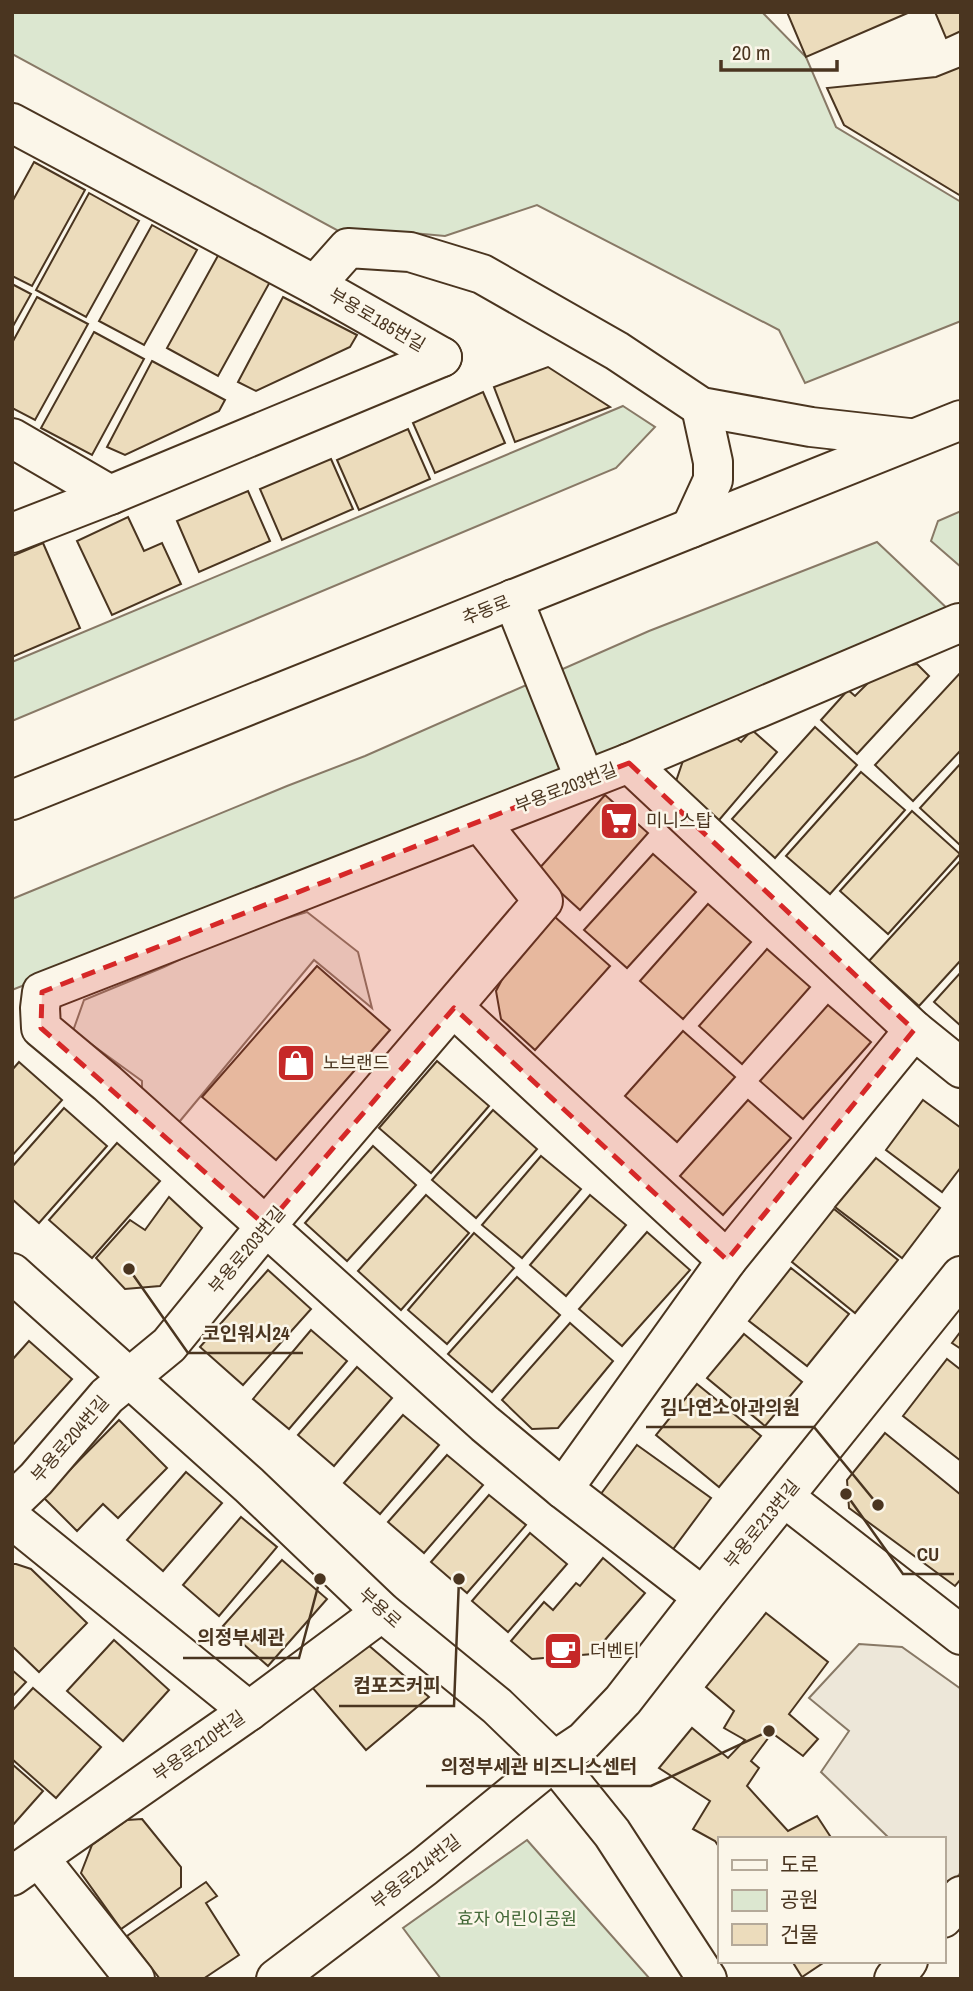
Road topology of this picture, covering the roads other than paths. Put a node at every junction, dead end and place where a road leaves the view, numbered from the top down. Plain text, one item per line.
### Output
1 (12, 123) edge
2 (315, 285) junction
3 (701, 407) junction
4 (961, 420) edge
5 (12, 438) edge
6 (914, 439) junction
7 (110, 495) junction
8 (691, 528) junction
9 (12, 533) edge
10 (513, 599) junction
11 (961, 625) edge
12 (629, 763) junction
13 (585, 780) junction
14 (12, 800) edge
15 (480, 822) junction
16 (454, 1008) junction
17 (914, 1030) junction
18 (961, 1068) edge
19 (266, 1226) junction
20 (727, 1260) junction
21 (12, 1273) edge
22 (961, 1276) edge
23 (129, 1377) junction
24 (563, 1489) junction
25 (784, 1497) junction
26 (12, 1502) edge
27 (12, 1519) edge
28 (703, 1597) junction
29 (382, 1612) junction
30 (961, 1635) edge
31 (249, 1711) junction
32 (554, 1761) junction
33 (26, 1867) edge
34 (961, 1896) edge
35 (945, 1916) edge
36 (906, 1963) edge
37 (135, 1979) edge
38 (276, 1979) edge
39 (707, 1979) edge
40 (894, 1979) edge

1 - 2 street, 부용로185번길
2 - 3 street
2 - 7 street, 부용로185번길
3 - 6 street
3 - 8 street
4 - 6 street, 추동로
5 - 7 street
6 - 8 street, 추동로
7 - 9 street, 부용로185번길
8 - 10 street, 추동로
10 - 13 street
10 - 14 street, 추동로
11 - 12 street
12 - 13 street, 부용로203번길
12 - 17 street, 부용로203번길
13 - 15 street, 부용로203번길
15 - 16 street, 부용로203번길
15 - 19 street
16 - 19 street, 부용로203번길
16 - 20 street
17 - 18 street, 부용로203번길
17 - 20 street
19 - 23 street, 부용로203번길
19 - 24 street
20 - 24 street
21 - 23 street, 부용로
22 - 25 street, 부용로213번길
23 - 26 street, 부용로204번길
23 - 29 street, 부용로
24 - 28 street
25 - 28 street, 부용로213번길
25 - 30 street
27 - 31 street
28 - 32 street, 부용로213번길
29 - 31 street, 부용로210번길
29 - 32 street, 부용로
31 - 33 street, 부용로210번길
32 - 38 street, 부용로214번길
32 - 39 street, 부용로
33 - 37 street
34 - 35 street
36 - 40 street

